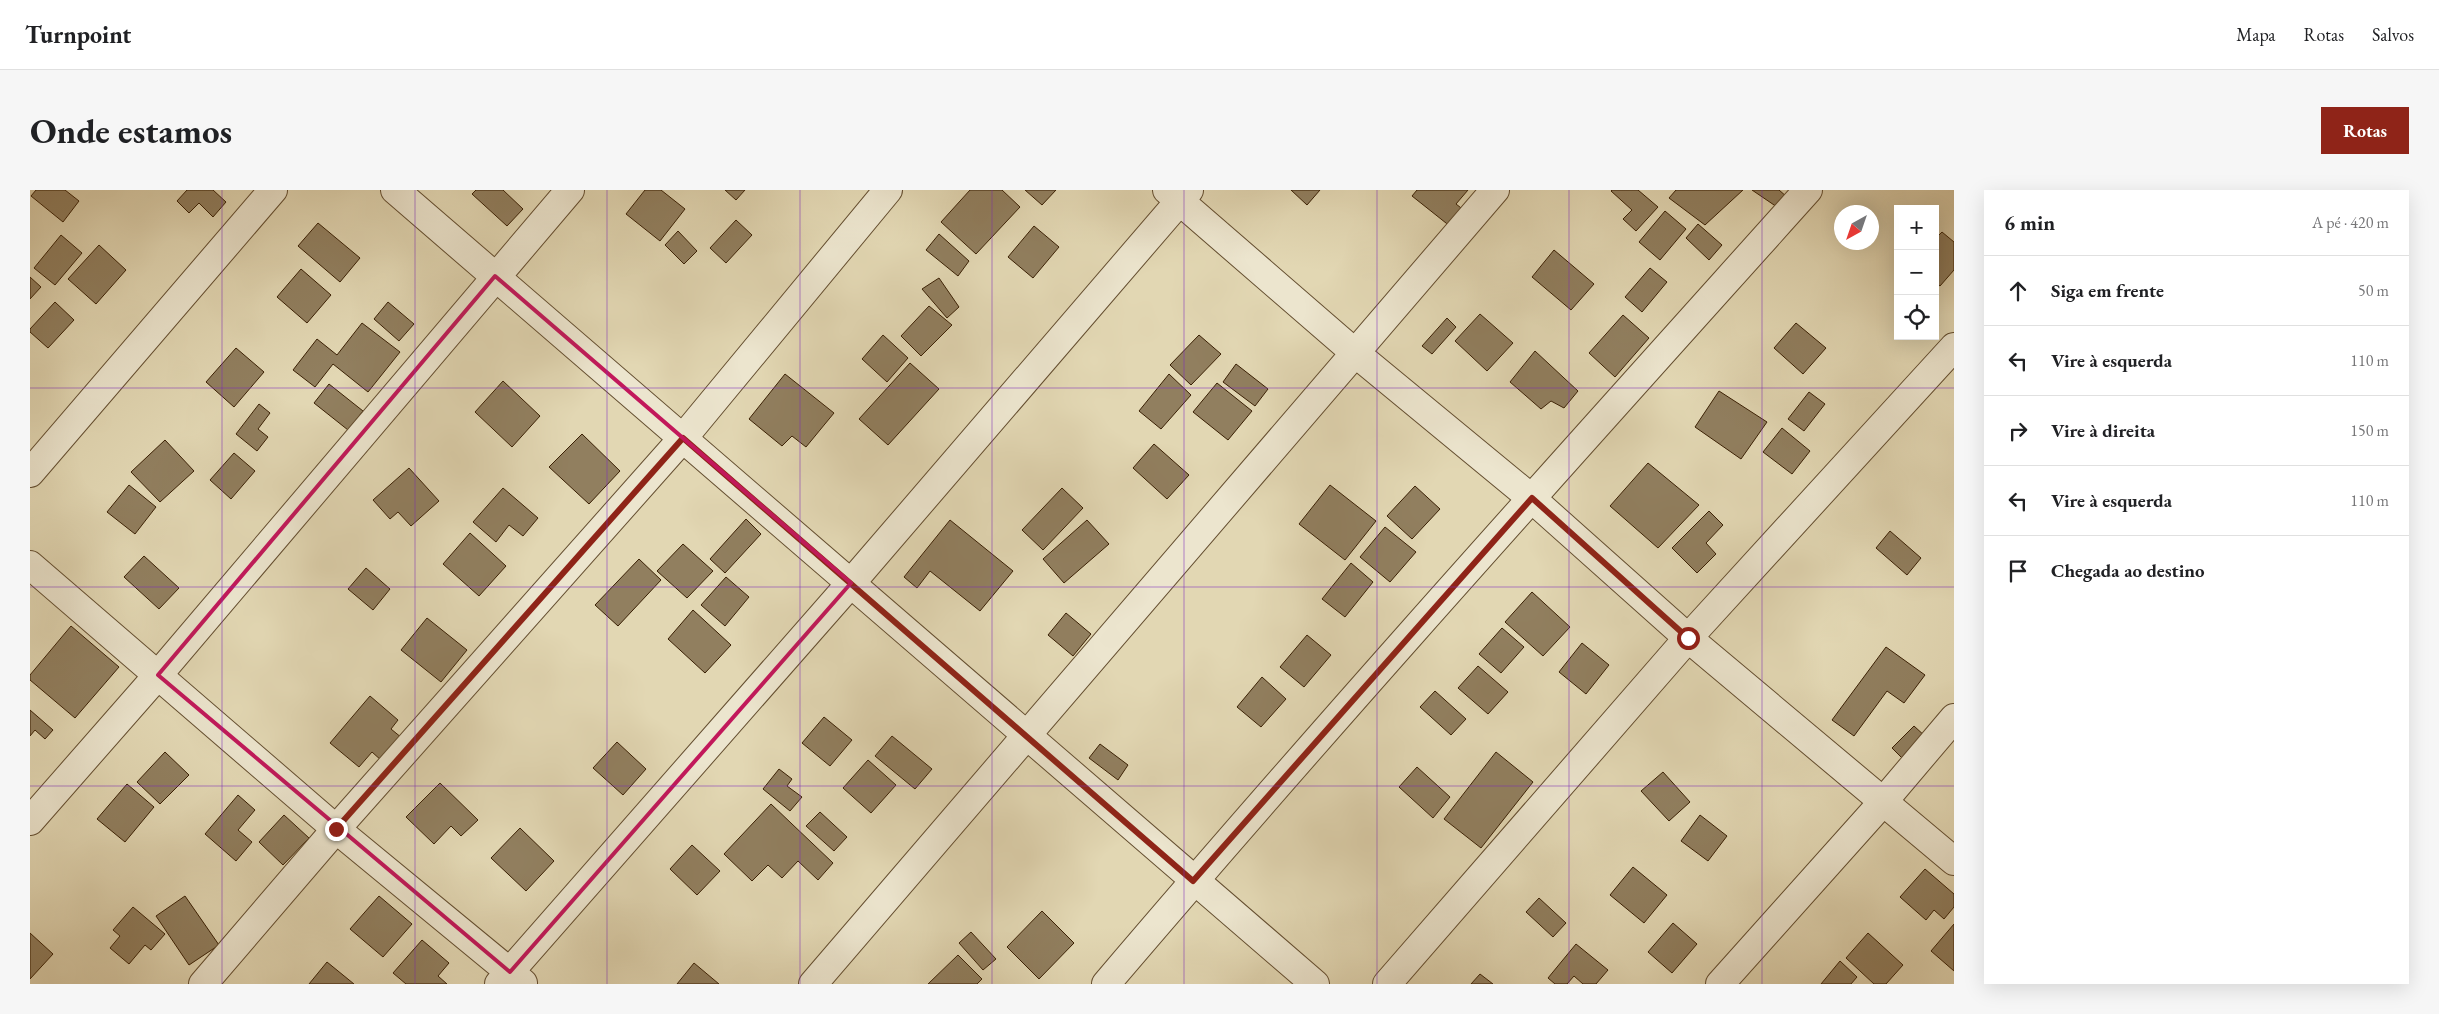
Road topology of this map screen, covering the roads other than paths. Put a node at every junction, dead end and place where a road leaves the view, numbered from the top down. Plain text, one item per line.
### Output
1 (273, 190) edge
2 (395, 190) edge
3 (570, 190) edge
4 (888, 190) edge
5 (1495, 190) edge
6 (1808, 190) edge
7 (1179, 194) edge
8 (495, 276) junction
9 (1954, 347) edge
10 (1354, 352) junction
11 (683, 438) junction
12 (30, 473) edge
13 (1532, 498) junction
14 (30, 565) edge
15 (851, 583) junction
16 (1688, 638) junction
17 (158, 676) junction
18 (1954, 718) edge
19 (1027, 735) junction
20 (1882, 803) junction
21 (30, 821) edge
22 (336, 829) junction
23 (1954, 861) edge
24 (1193, 881) junction
25 (511, 980) edge
26 (203, 984) edge
27 (813, 984) edge
28 (1106, 984) edge
29 (1315, 984) edge
30 (1387, 984) edge
31 (1720, 984) edge

1 - 12 street
2 - 8 street
3 - 8 street
4 - 11 street
5 - 10 street
6 - 13 street
7 - 10 street
7 - 15 street
8 - 11 street
8 - 17 street
9 - 16 street
10 - 13 street
10 - 19 street
11 - 15 street
11 - 22 street
13 - 16 street
13 - 24 street
14 - 17 street
15 - 19 street
15 - 25 street
16 - 20 street
16 - 30 street
17 - 21 street
17 - 22 street
18 - 20 street
19 - 24 street
19 - 27 street
20 - 23 street
20 - 31 street
22 - 25 street
22 - 26 street
24 - 28 street
24 - 29 street

